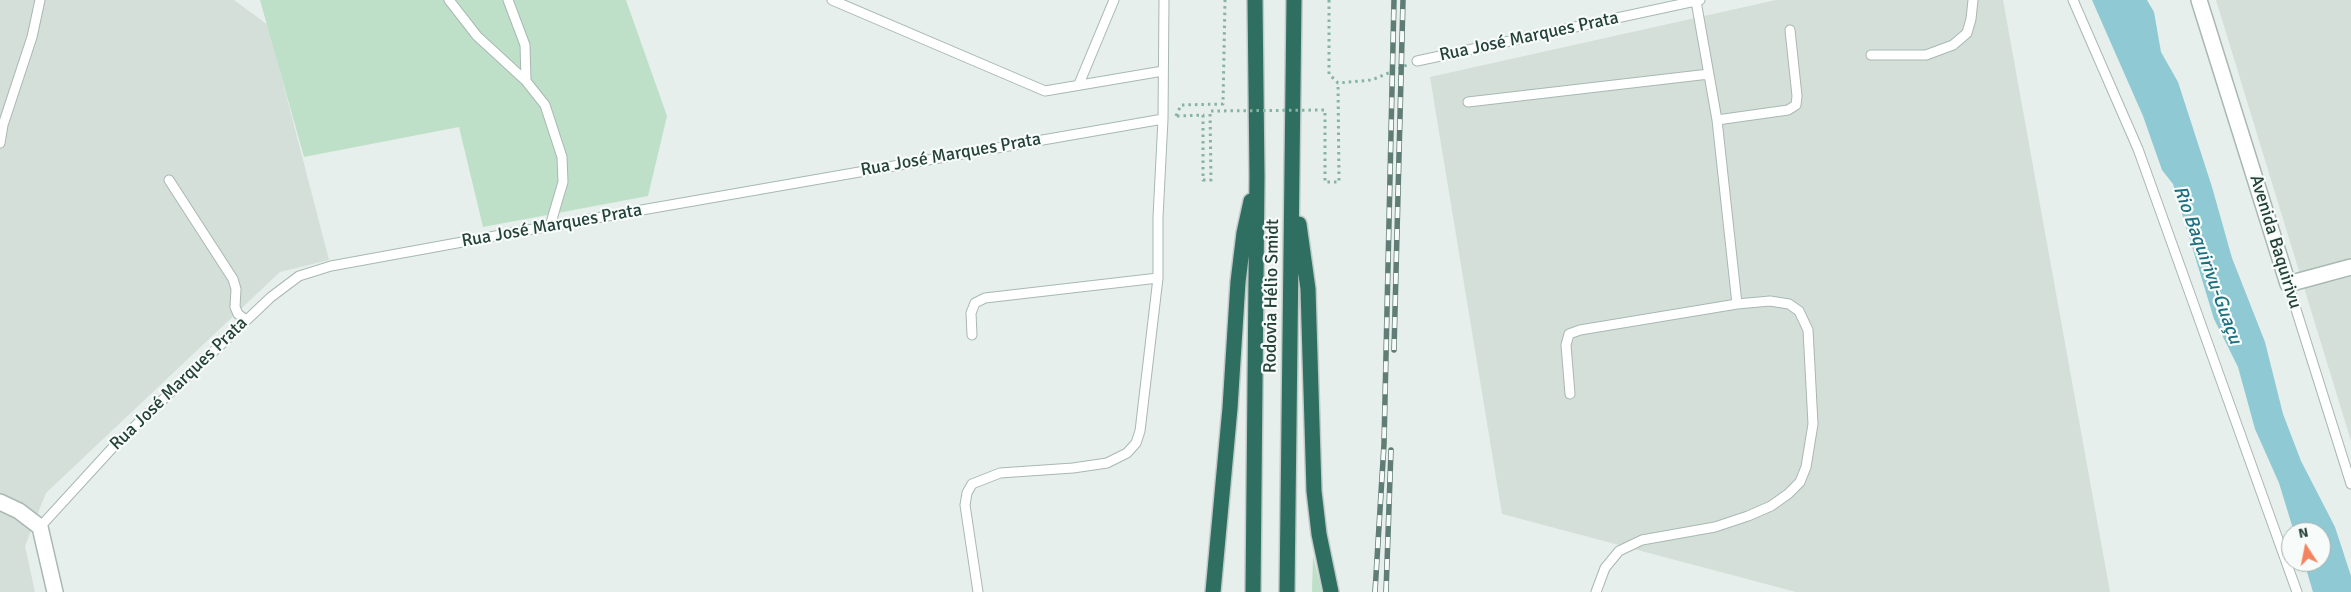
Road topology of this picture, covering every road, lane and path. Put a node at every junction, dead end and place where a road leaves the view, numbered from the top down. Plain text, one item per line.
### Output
1 (40, 0) edge
2 (449, 0) edge
3 (508, 0) edge
4 (832, 0) edge
5 (1114, 0) edge
6 (1164, 0) edge
7 (1225, 0) edge
8 (1255, 0) edge
9 (1294, 0) edge
10 (1329, 0) edge
11 (1698, 0) edge
12 (1973, 0) edge
13 (2073, 0) edge
14 (2199, 0) edge
15 (1790, 30) dead end
16 (1872, 55) dead end
17 (1417, 61) joint
18 (1163, 71) junction
19 (1709, 74) junction
20 (526, 81) junction
21 (1338, 83) junction
22 (1079, 84) junction
23 (1468, 102) dead end
24 (1163, 119) junction
25 (1717, 120) junction
26 (0, 143) edge
27 (1293, 170) junction
28 (1257, 176) junction
29 (169, 180) dead end
30 (550, 226) junction
31 (2351, 267) edge
32 (1158, 278) junction
33 (2288, 284) junction
34 (1737, 304) junction
35 (246, 320) junction
36 (972, 335) dead end
37 (1570, 394) dead end
38 (2351, 484) edge
39 (0, 502) edge
40 (40, 527) junction
41 (55, 592) edge
42 (978, 592) edge
43 (1213, 592) edge
44 (1253, 592) edge
45 (1287, 592) edge
46 (1331, 592) edge
47 (1596, 592) edge
48 (2296, 592) edge

1 - 26 lane
2 - 20 lane
3 - 20 lane
4 - 22 lane
5 - 22 lane
6 - 18 lane
7 - 21 path, bridge
8 - 28 highway, Rodovia Hélio Smidt
9 - 27 highway, Rodovia Hélio Smidt
10 - 21 path
11 - 17 lane, Rua José Marques Prata
11 - 19 lane
12 - 16 lane
13 - 48 lane
14 - 33 street, Avenida Baquirivu
15 - 25 lane
17 - 21 path
18 - 22 lane
18 - 24 lane
19 - 23 lane
19 - 25 lane
20 - 30 lane
24 - 30 lane, Rua José Marques Prata
24 - 32 lane
25 - 34 lane
27 - 45 highway, Rodovia Hélio Smidt
27 - 46 highway
28 - 43 highway
28 - 44 highway, Rodovia Hélio Smidt
29 - 35 lane
30 - 35 lane, Rua José Marques Prata
31 - 33 street
32 - 36 lane
32 - 42 lane
33 - 38 lane, Avenida Baquirivu
34 - 37 lane
34 - 47 lane
35 - 40 lane, Rua José Marques Prata
39 - 40 street
40 - 41 street

